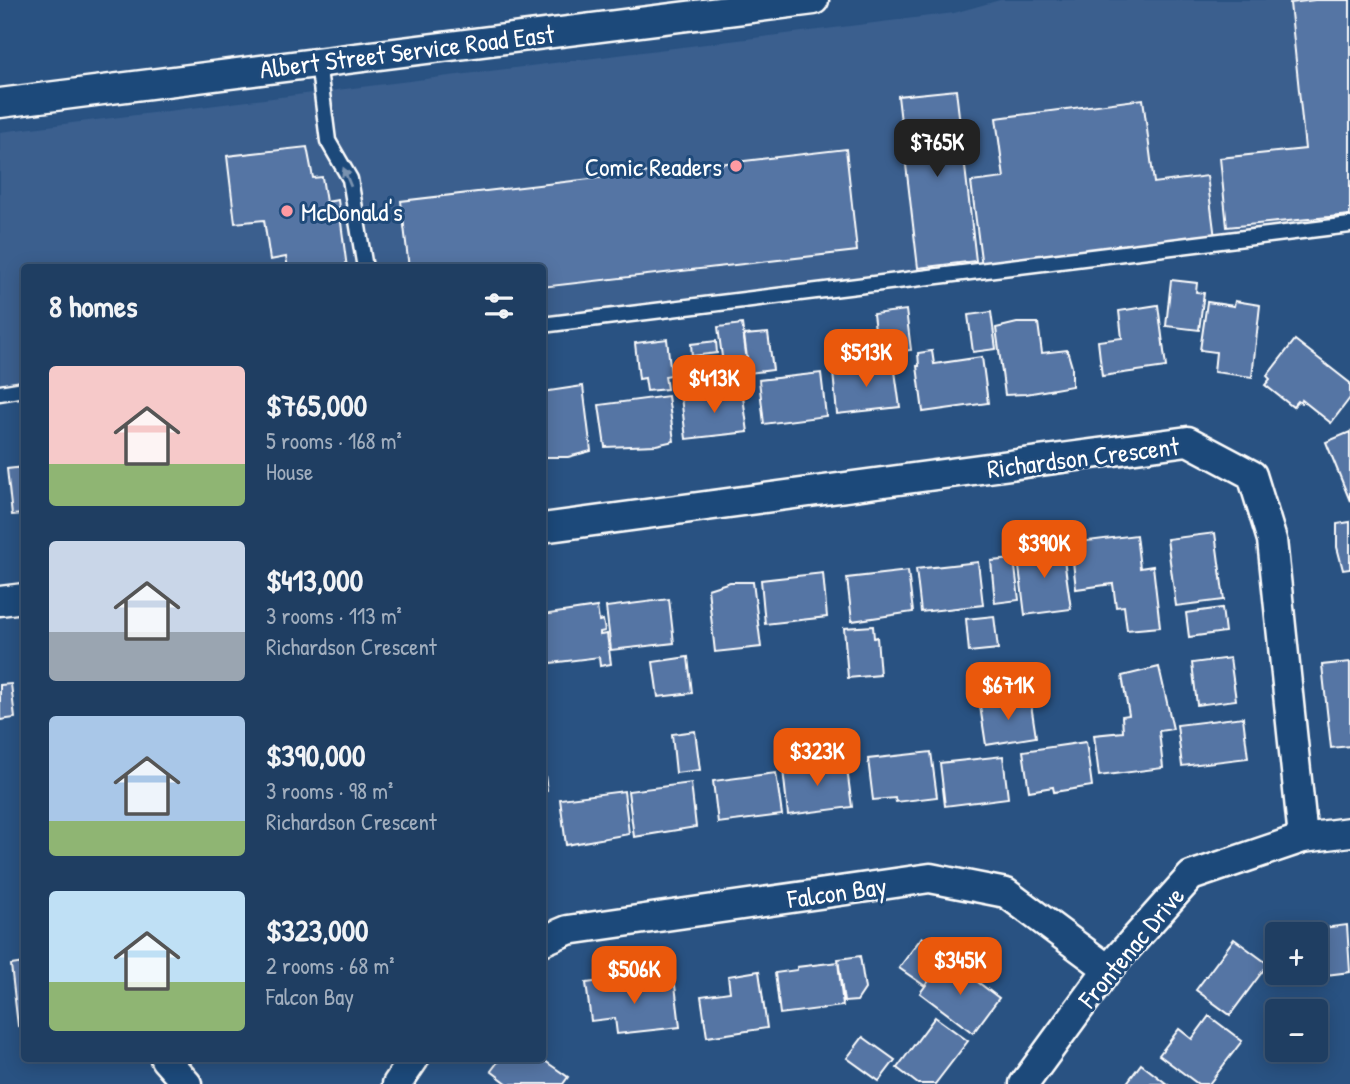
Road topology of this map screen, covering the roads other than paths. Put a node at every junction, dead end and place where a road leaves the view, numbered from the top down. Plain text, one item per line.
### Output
1 (814, 0) edge
2 (318, 62) junction
3 (0, 103) edge
4 (1350, 225) edge
5 (364, 264) edge
6 (546, 325) edge
7 (21, 390) edge
8 (0, 393) edge
9 (546, 527) edge
10 (21, 598) edge
11 (0, 601) edge
12 (1350, 832) edge
13 (1303, 838) junction
14 (546, 939) edge
15 (1108, 969) junction
16 (168, 1062) edge
17 (412, 1062) edge
18 (187, 1084) edge
19 (397, 1084) edge
20 (1024, 1084) edge

1 - 2 street, Albert Street Service Road East
2 - 3 street, Albert Street Service Road East
5 -> 2 lane
4 - 6 lane
7 - 8 lane
9 - 13 street, Richardson Crescent
10 - 11 street
12 - 13 street, Frontenac Drive
13 - 15 street, Frontenac Drive
14 - 15 street, Falcon Bay
15 - 20 street, Frontenac Drive
16 - 18 street
17 - 19 street

